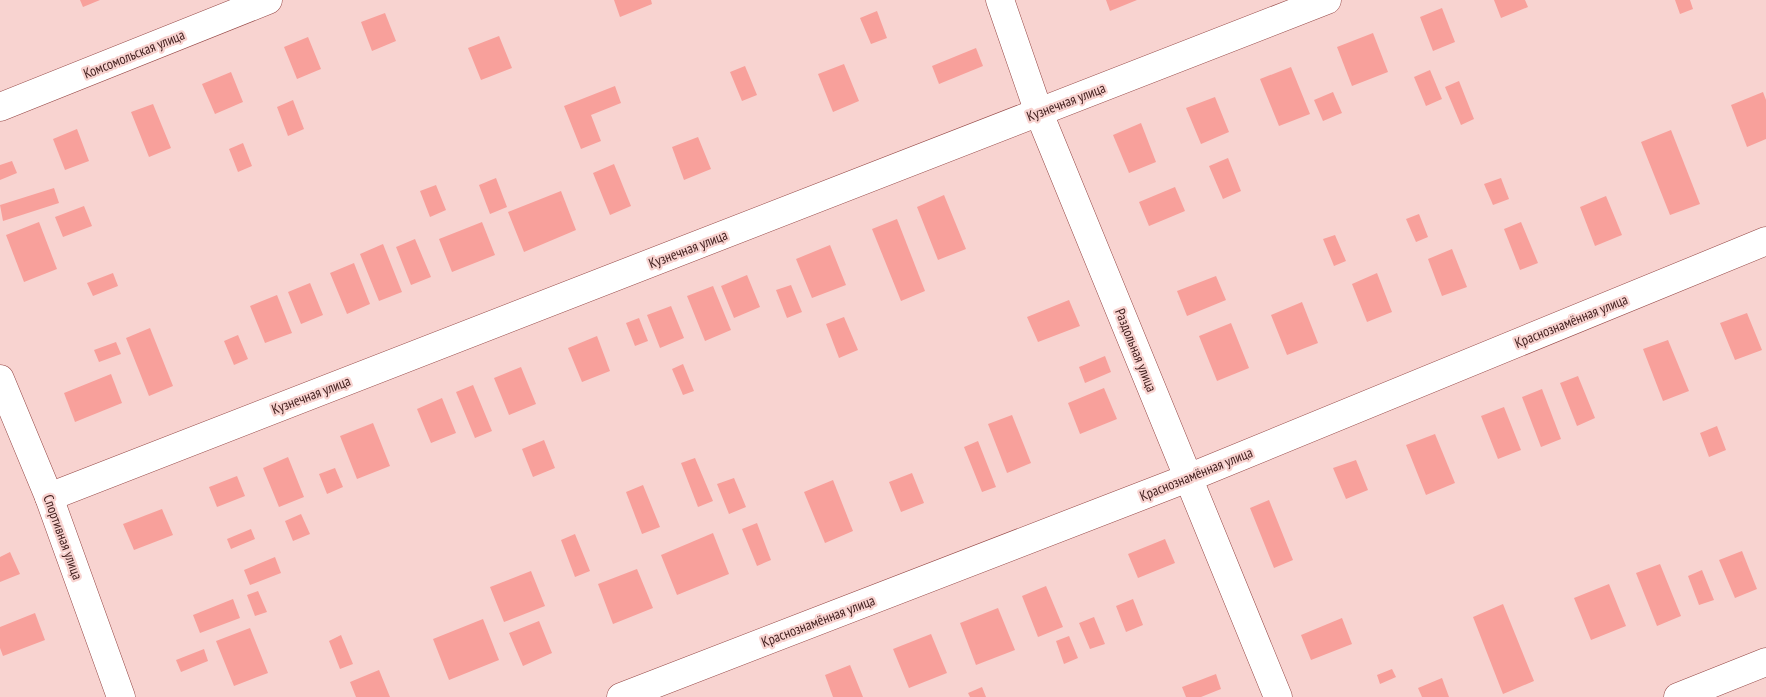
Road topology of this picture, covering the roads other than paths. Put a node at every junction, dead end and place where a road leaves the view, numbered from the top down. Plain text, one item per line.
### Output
1 (268, 0) edge
2 (1000, 0) edge
3 (1327, 0) edge
4 (0, 107) edge
5 (1039, 112) junction
6 (1766, 241) edge
7 (0, 379) edge
8 (1188, 478) junction
9 (49, 497) junction
10 (1766, 662) edge
11 (121, 697) edge
12 (621, 697) edge
13 (1278, 697) edge
14 (1678, 697) edge

1 - 4 street, Комсомольская улица
2 - 5 street, Раздольная улица
3 - 5 street, Кузнечная улица
5 - 8 street, Раздольная улица
5 - 9 street, Кузнечная улица
6 - 8 street, Краснознамённая улица
7 - 9 street, Спортивная улица
8 - 12 street, Краснознамённая улица
8 - 13 street, Раздольная улица
9 - 11 street, Спортивная улица
10 - 14 street

